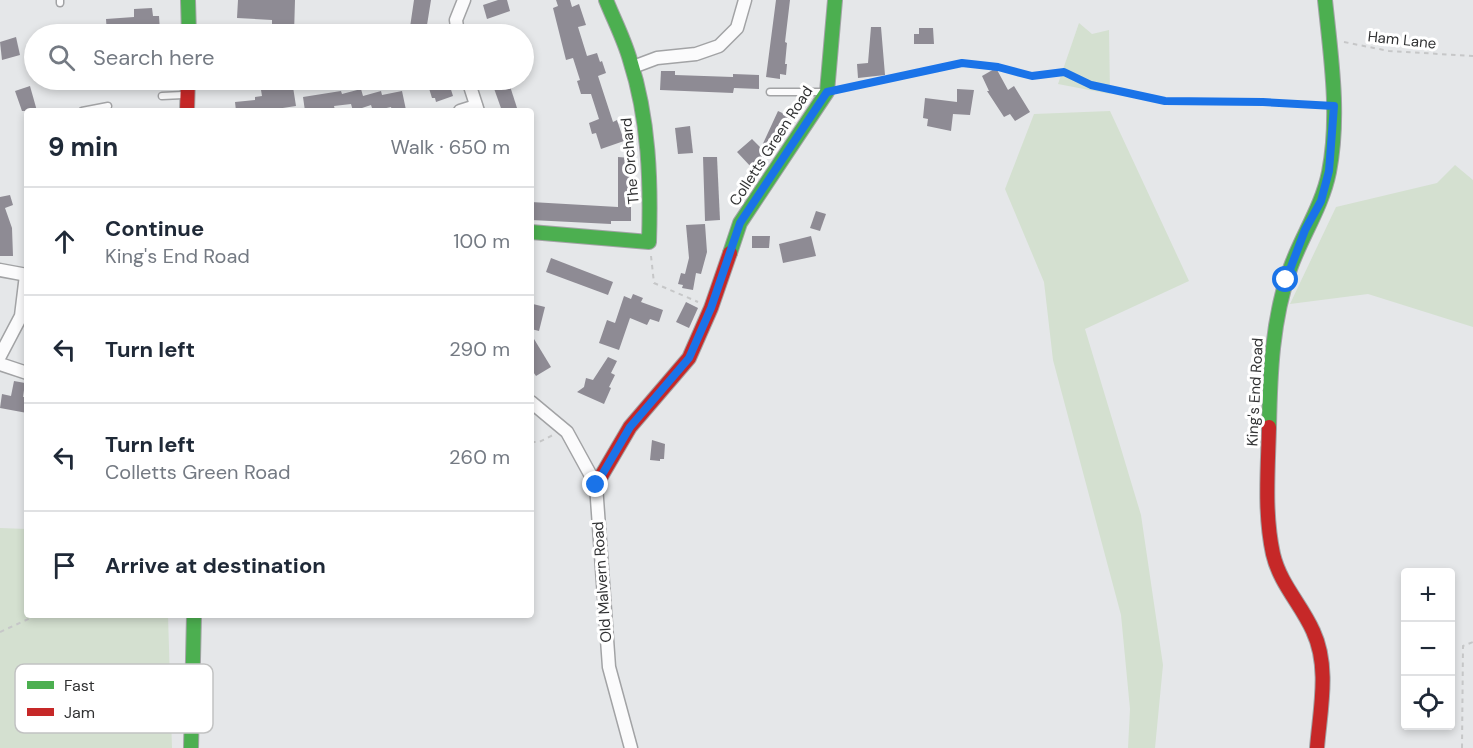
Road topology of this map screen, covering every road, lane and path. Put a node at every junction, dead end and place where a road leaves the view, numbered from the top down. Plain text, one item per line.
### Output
1 (188, 0) edge
2 (201, 0) edge
3 (464, 0) edge
4 (606, 0) edge
5 (745, 0) edge
6 (835, 0) edge
7 (1325, 0) edge
8 (189, 24) edge
9 (201, 24) edge
10 (457, 24) edge
11 (1329, 40) junction
12 (1473, 56) edge
13 (633, 67) junction
14 (178, 90) edge
15 (191, 90) edge
16 (194, 90) edge
17 (471, 90) edge
18 (770, 92) dead end
19 (827, 92) junction
20 (162, 96) dead end
21 (108, 106) dead end
22 (1334, 106) junction
23 (98, 108) edge
24 (188, 108) edge
25 (200, 108) edge
26 (477, 108) edge
27 (534, 232) edge
28 (649, 242) junction
29 (0, 270) edge
30 (24, 274) edge
31 (24, 296) edge
32 (711, 308) junction
33 (0, 356) edge
34 (0, 364) edge
35 (24, 372) edge
36 (534, 404) edge
37 (567, 432) junction
38 (534, 441) edge
39 (596, 485) junction
40 (30, 618) edge
41 (194, 618) edge
42 (0, 632) edge
43 (1473, 642) edge
44 (193, 664) edge
45 (191, 733) edge
46 (191, 748) edge
47 (631, 748) edge
48 (1317, 748) edge
49 (1462, 748) edge

1 - 8 main road
2 - 9 main road
3 - 10 street
4 - 13 main road, The Orchard
5 - 13 street
6 - 19 main road, Colletts Green Road
7 - 11 main road, King's End Road
11 - 12 path, Ham Lane
11 - 22 main road, King's End Road
13 - 28 main road, The Orchard
14 - 20 lane
15 - 24 main road
16 - 25 main road
17 - 26 street
18 - 19 lane
19 - 22 path
19 - 32 main road, Colletts Green Road
21 - 23 lane
22 - 48 main road, King's End Road
27 - 28 main road
28 - 32 path
29 - 30 street
31 - 33 street
32 - 39 main road, Colletts Green Road
34 - 35 street
36 - 37 street, Old Malvern Road
37 - 38 path
37 - 39 street, Old Malvern Road
39 - 47 street, Old Malvern Road
40 - 42 path
41 - 44 main road
43 - 49 path
45 - 46 main road

